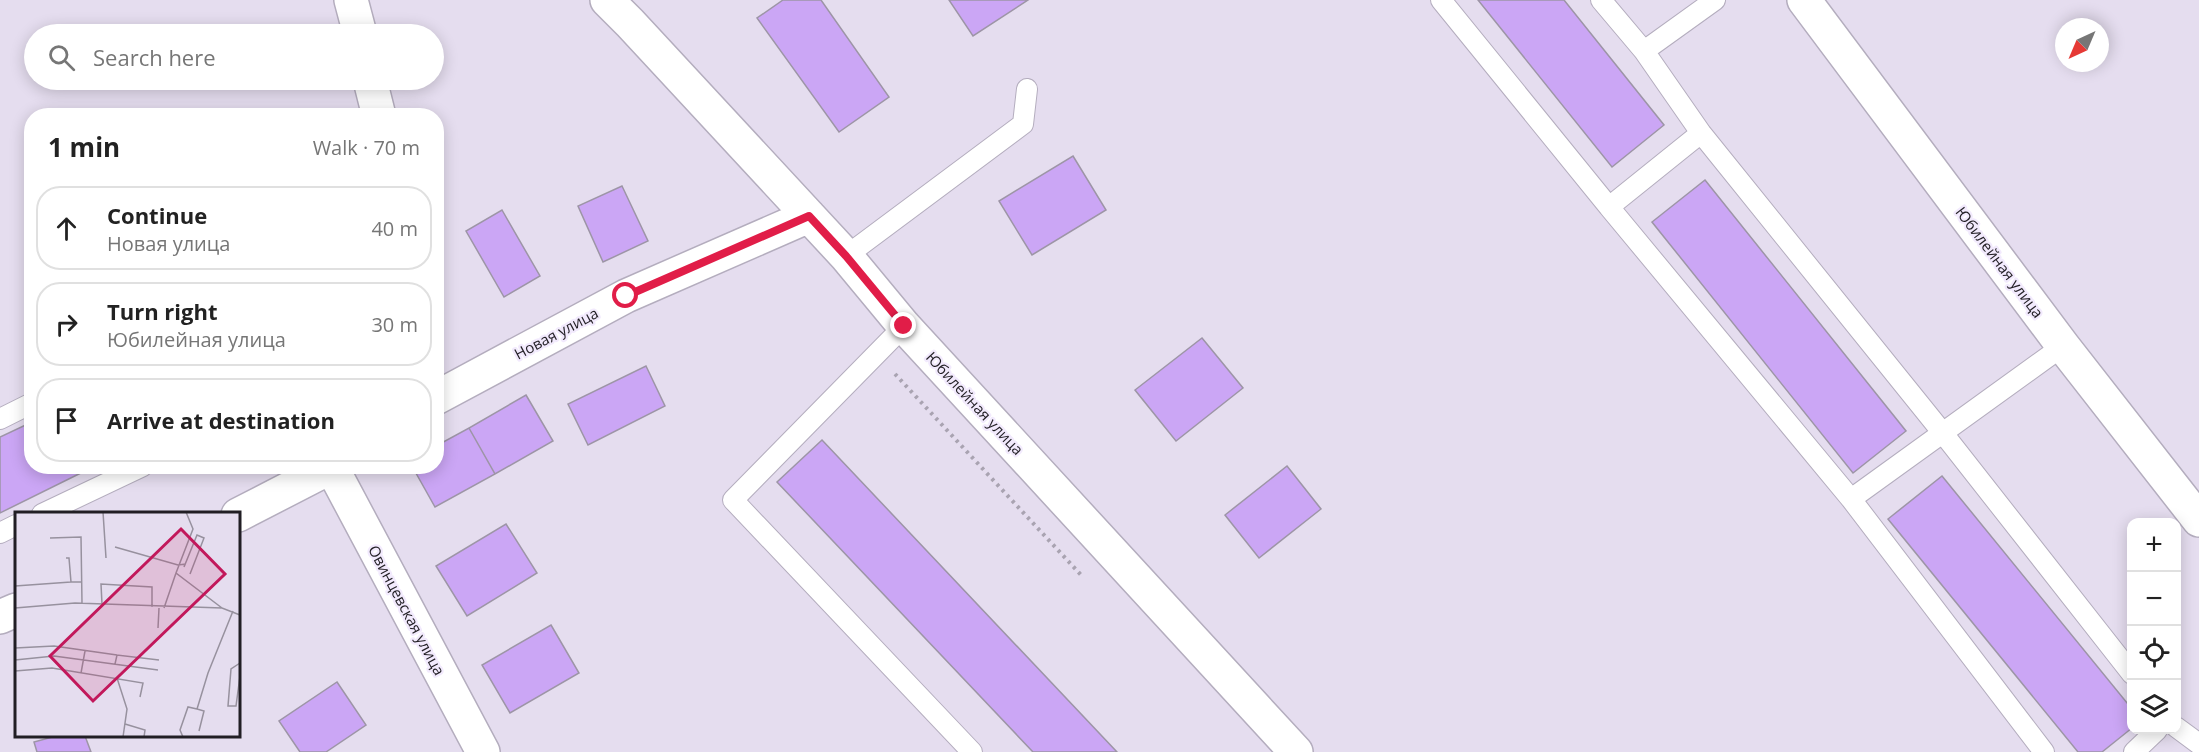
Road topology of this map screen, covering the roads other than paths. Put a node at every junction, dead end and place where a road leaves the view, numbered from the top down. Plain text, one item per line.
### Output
1 (351, 0) edge
2 (607, 0) edge
3 (1441, 0) edge
4 (1602, 0) edge
5 (1715, 0) edge
6 (1805, 0) edge
7 (357, 24) edge
8 (1644, 51) junction
9 (1027, 89) dead end
10 (372, 90) edge
11 (377, 108) edge
12 (1701, 133) junction
13 (1609, 207) junction
14 (809, 216) junction
15 (846, 256) junction
16 (904, 326) junction
17 (2062, 346) junction
18 (444, 394) edge
19 (24, 407) edge
20 (0, 419) edge
21 (1942, 432) junction
22 (126, 474) edge
23 (318, 474) edge
24 (336, 474) edge
25 (1851, 499) junction
26 (44, 512) edge
27 (240, 514) edge
28 (2199, 520) edge
29 (15, 526) edge
30 (0, 533) edge
31 (15, 610) edge
32 (0, 617) edge
33 (2127, 668) edge
34 (2181, 731) edge
35 (2152, 734) edge
36 (2199, 744) edge
37 (483, 752) edge
38 (972, 752) edge
39 (1296, 752) edge
40 (2044, 752) edge
41 (2134, 752) edge

1 - 7 street
2 - 14 street, Юбилейная улица
3 - 13 lane
4 - 8 lane
5 - 8 lane
6 - 17 street, Юбилейная улица
8 - 12 lane
9 - 15 lane
10 - 11 street
12 - 13 lane
12 - 21 lane
13 - 25 lane
14 - 15 street, Юбилейная улица
14 - 18 street, Новая улица
15 - 16 street, Юбилейная улица
16 - 38 lane
16 - 39 street, Юбилейная улица
17 - 21 lane
17 - 28 street, Юбилейная улица
19 - 20 lane
21 - 25 lane
21 - 33 lane
22 - 26 lane
23 - 27 street
24 - 37 street, Овинцевская улица
25 - 40 lane
29 - 30 lane
31 - 32 street
34 - 36 lane
35 - 41 lane

